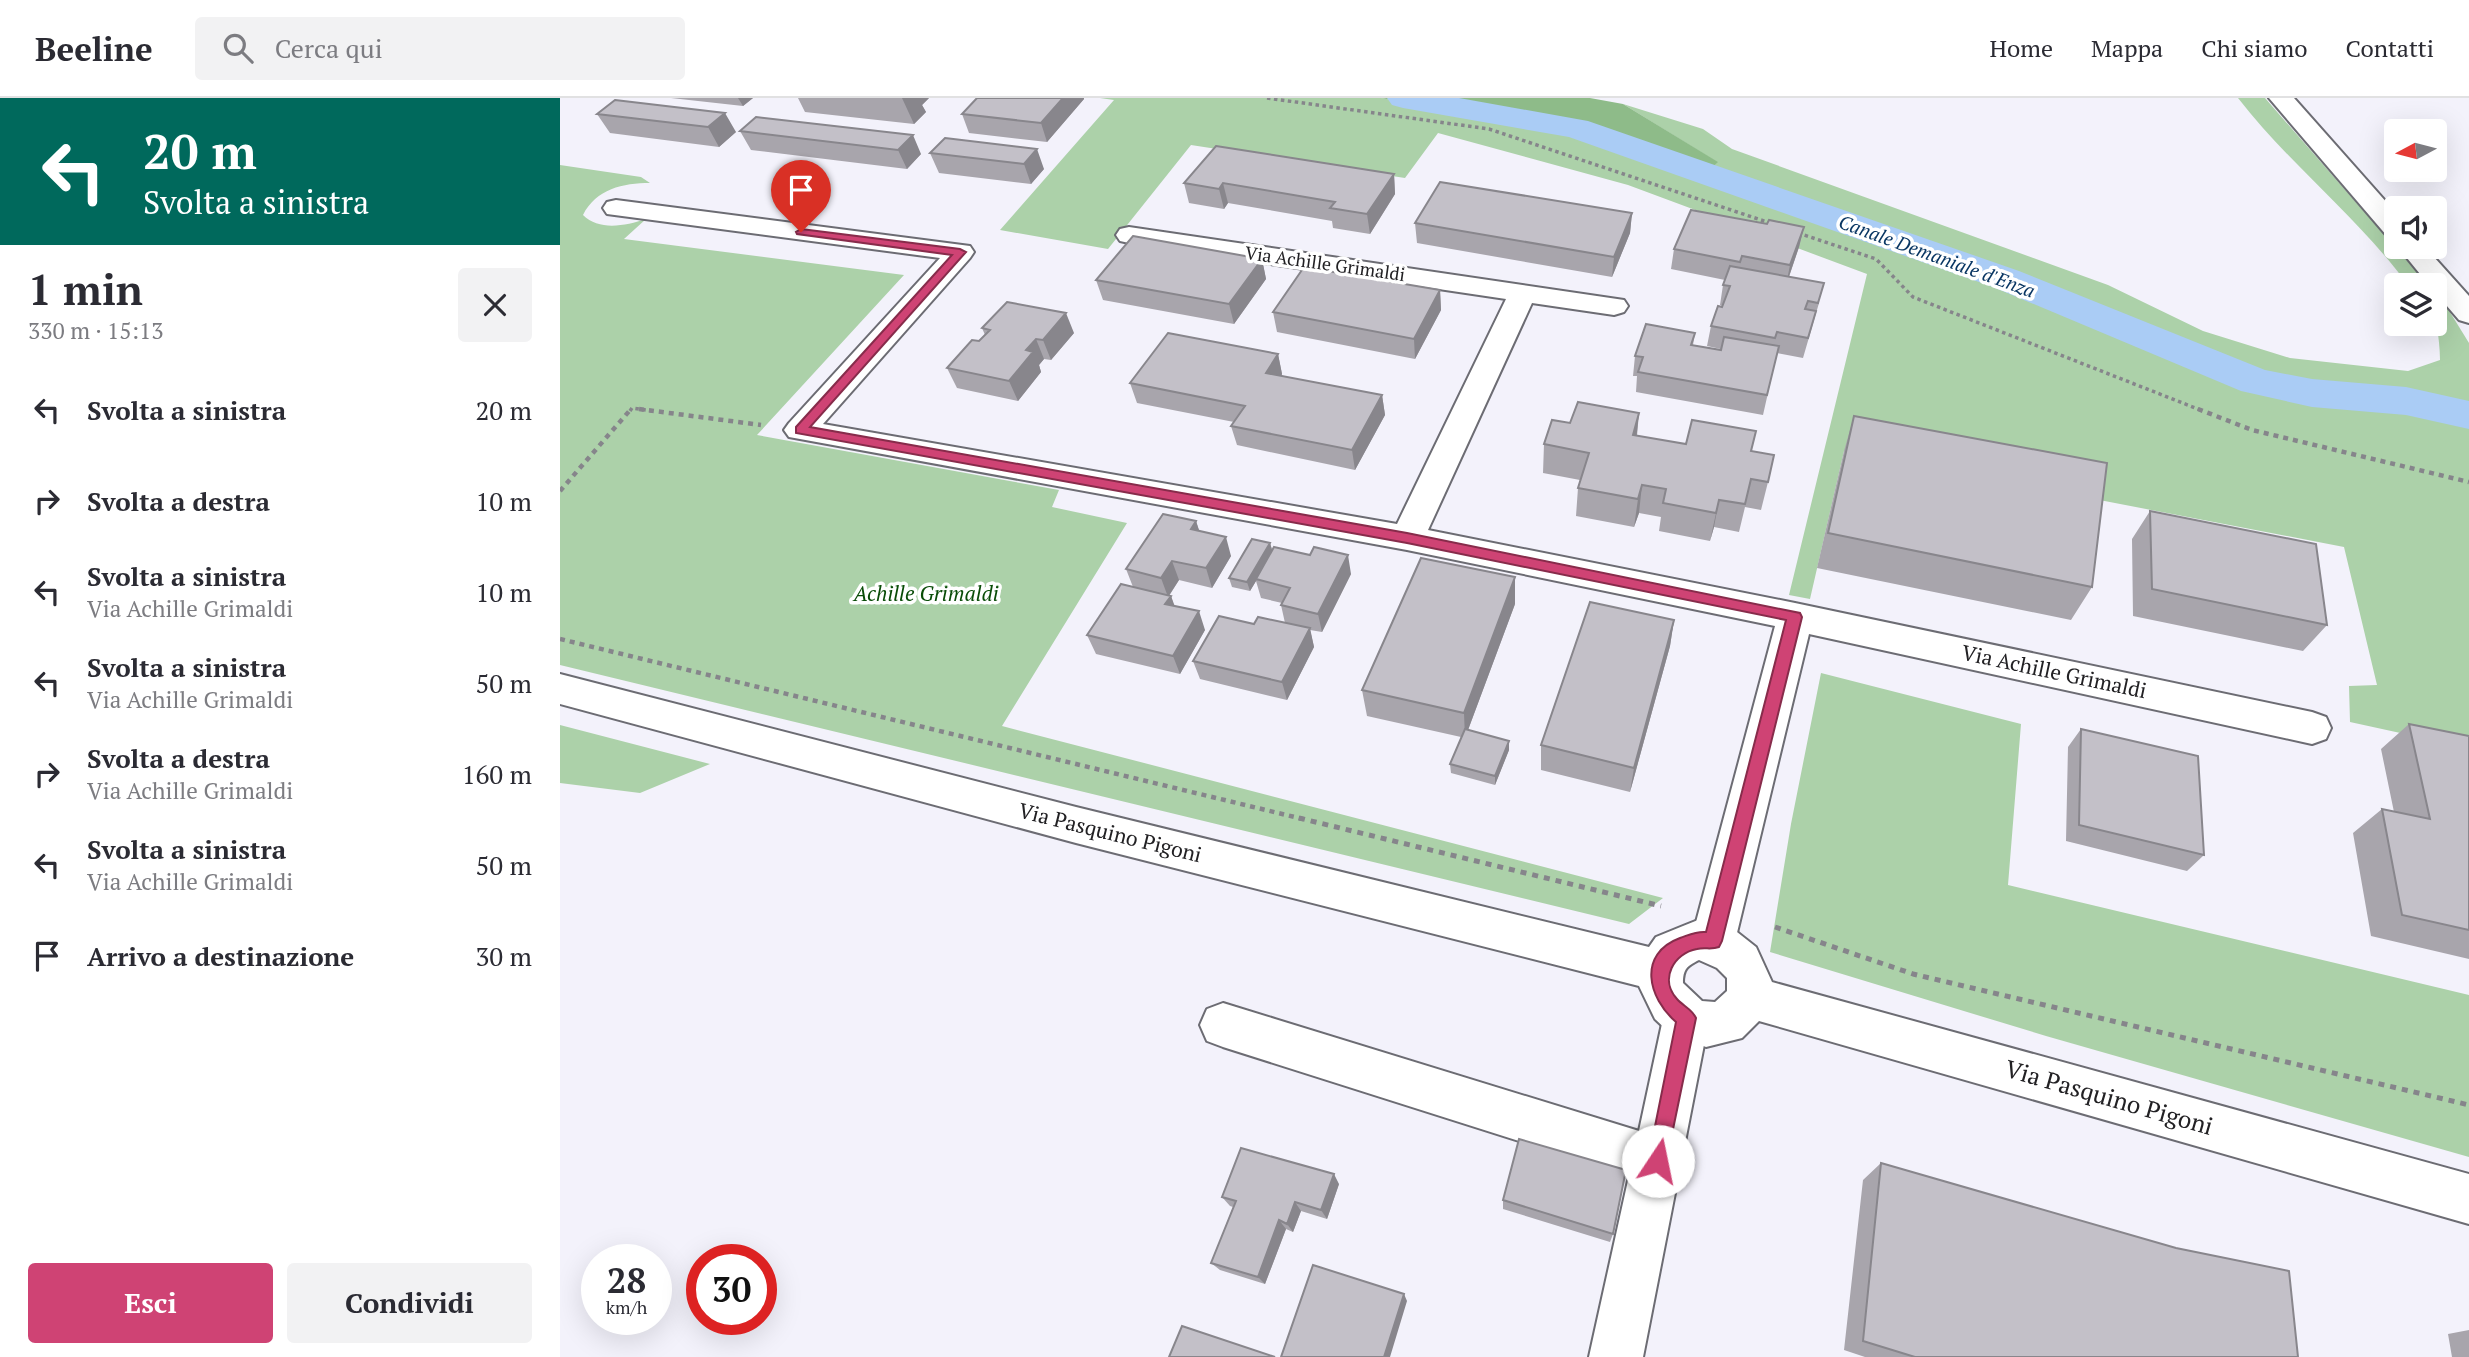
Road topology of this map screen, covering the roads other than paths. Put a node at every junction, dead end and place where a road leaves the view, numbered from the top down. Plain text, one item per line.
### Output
1 (2281, 98) edge
2 (616, 208) dead end
3 (2384, 216) edge
4 (1129, 235) dead end
5 (2421, 259) edge
6 (1522, 294) junction
7 (1614, 306) dead end
8 (2469, 314) edge
9 (1407, 538) junction
10 (1795, 617) junction
11 (560, 689) edge
12 (2312, 728) dead end
13 (1718, 923) junction
14 (1660, 971) junction
15 (1748, 997) junction
16 (1686, 1018) junction
17 (1223, 1025) dead end
18 (1658, 1161) junction
19 (2469, 1199) edge
20 (1616, 1357) edge

1 - 3 street
2 - 9 street, Via Achille Grimaldi
4 - 6 street, Via Achille Grimaldi
5 - 8 street
6 - 7 street, Via Achille Grimaldi
6 - 9 street
9 - 10 street, Via Achille Grimaldi
10 - 12 street, Via Achille Grimaldi
10 - 13 street
11 - 14 street, Via Pasquino Pigoni
13 - 14 street
13 - 15 street
14 - 16 street
15 - 16 street
15 - 19 street, Via Pasquino Pigoni
16 - 18 street
17 - 18 street
18 - 20 street

